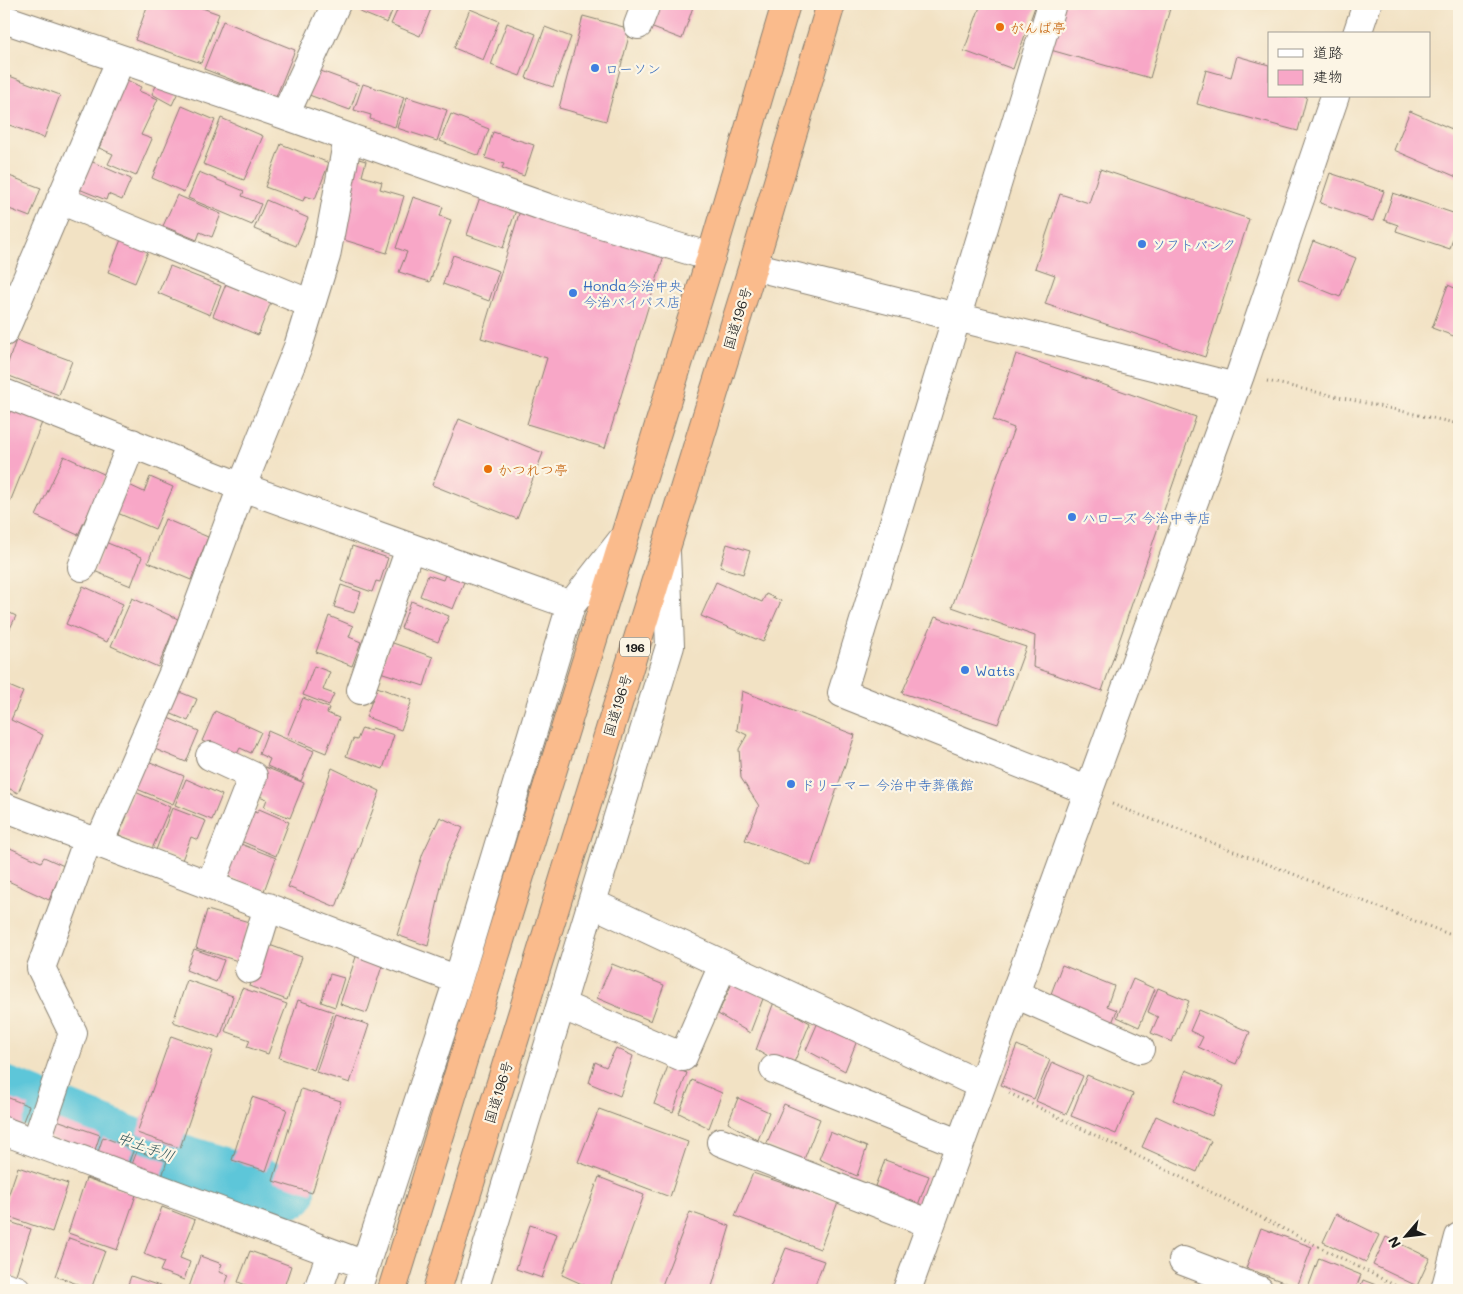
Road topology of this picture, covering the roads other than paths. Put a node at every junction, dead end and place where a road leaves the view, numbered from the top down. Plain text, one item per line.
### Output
1 (336, 4) edge
2 (786, 4) edge
3 (831, 4) edge
4 (1052, 4) edge
5 (1367, 4) edge
6 (4, 19) edge
7 (1358, 32) edge
8 (120, 61) junction
9 (1334, 98) edge
10 (285, 115) junction
11 (348, 138) junction
12 (60, 200) junction
13 (711, 257) junction
14 (753, 266) junction
15 (311, 304) junction
16 (956, 317) junction
17 (4, 332) edge
18 (1238, 381) junction
19 (4, 393) edge
20 (132, 443) junction
21 (242, 487) junction
22 (622, 540) junction
23 (410, 548) junction
24 (666, 549) junction
25 (82, 567) dead end
26 (571, 605) junction
27 (361, 690) dead end
28 (210, 756) dead end
29 (1088, 793) junction
30 (4, 806) edge
31 (94, 841) junction
32 (210, 885) junction
33 (592, 903) junction
34 (268, 907) junction
35 (724, 965) junction
36 (249, 969) dead end
37 (458, 980) junction
38 (1015, 994) junction
39 (561, 1005) junction
40 (1140, 1049) dead end
41 (774, 1069) dead end
42 (982, 1083) junction
43 (4, 1131) edge
44 (36, 1141) junction
45 (721, 1142) dead end
46 (960, 1144) junction
47 (931, 1224) junction
48 (1459, 1237) edge
49 (331, 1253) junction
50 (1184, 1261) dead end
51 (361, 1278) edge
52 (4, 1286) edge
53 (17, 1290) edge
54 (318, 1290) edge
55 (392, 1290) edge
56 (437, 1290) edge
57 (474, 1290) edge
58 (907, 1290) edge
59 (1259, 1290) edge
60 (1445, 1290) edge

1 - 10 street
2 - 13 highway
3 - 14 highway, 国道196号 / 196
4 - 16 street
5 - 7 street
6 - 8 street
8 - 10 street
8 - 12 street
9 - 18 street
10 - 11 street
11 - 13 street
11 - 15 street
12 - 15 street
12 - 17 street
13 - 22 highway
14 - 16 street
14 - 24 highway, 国道196号 / 196
15 - 21 street
16 - 18 street
16 - 29 street
18 - 29 street
19 - 20 street
20 - 21 street
20 - 25 street
21 - 23 street
21 - 31 street
22 - 26 street
22 - 55 highway
23 - 26 street
23 - 27 street
24 - 33 street
24 - 56 highway, 国道196号 / 196
26 - 37 street
28 - 32 street
29 - 38 street
30 - 31 street
31 - 32 street
31 - 44 street
32 - 34 street
33 - 35 street
33 - 39 street
34 - 36 street
34 - 37 street
35 - 39 street
35 - 42 street
37 - 51 street
38 - 40 street
38 - 42 street
39 - 57 street
41 - 46 street
42 - 46 street
43 - 44 street
44 - 49 street
45 - 47 street
46 - 47 street
47 - 58 street
48 - 60 street
49 - 51 street
49 - 54 street
50 - 59 street
52 - 53 street

